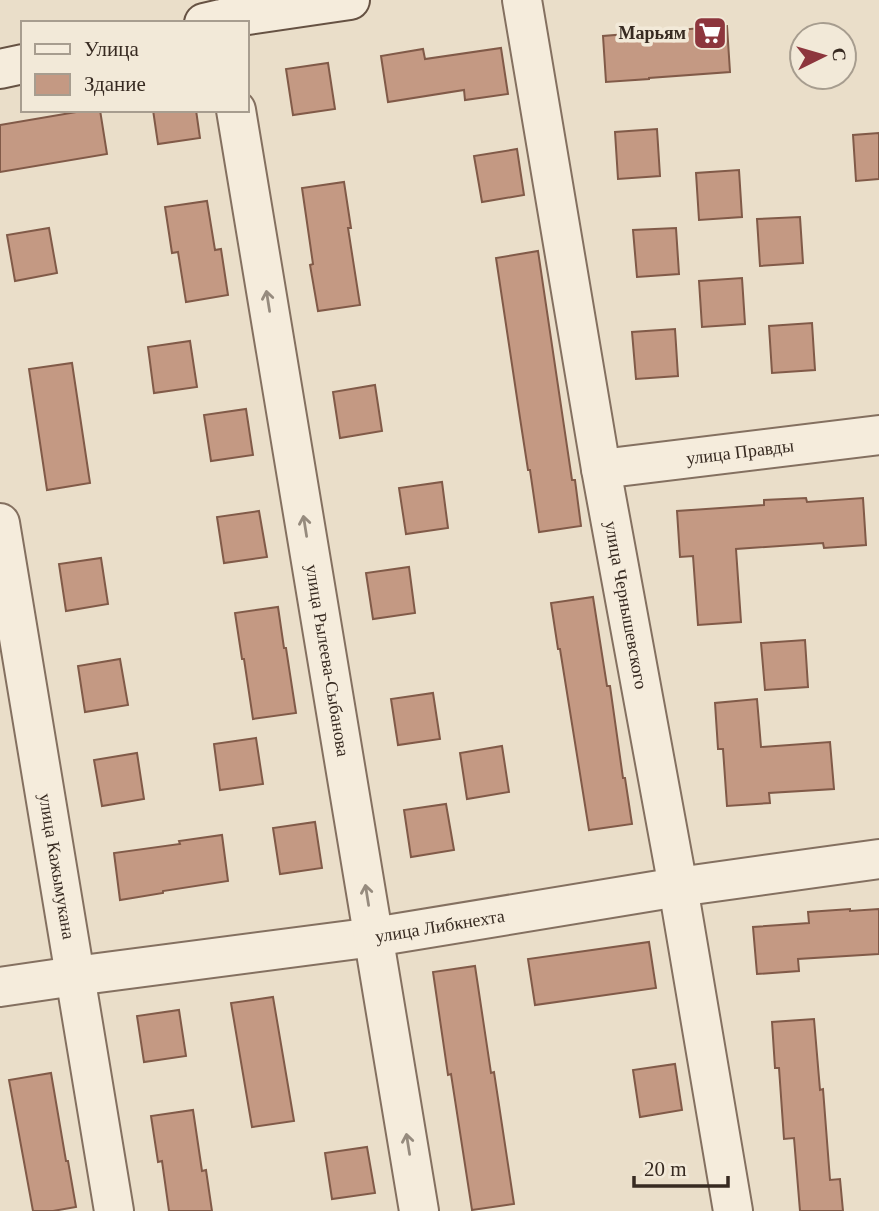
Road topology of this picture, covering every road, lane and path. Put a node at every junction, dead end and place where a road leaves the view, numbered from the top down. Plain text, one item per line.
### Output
1 (350, 0) edge
2 (522, 0) edge
3 (216, 16) edge
4 (21, 64) edge
5 (0, 69) edge
6 (236, 112) edge
7 (879, 435) edge
8 (601, 469) junction
9 (0, 523) edge
10 (879, 859) edge
11 (677, 887) junction
12 (374, 937) junction
13 (75, 976) junction
14 (0, 987) edge
15 (114, 1211) edge
16 (419, 1211) edge
17 (733, 1211) edge

1 - 3 street
2 - 8 street, улица Чернышевского
4 - 5 street
12 -> 6 street, улица Рылеева-Сыбанова
7 - 8 street, улица Правды
8 - 11 street, улица Чернышевского
9 - 13 street, улица Кажымукана
10 - 11 street, улица Либкнехта
11 - 12 street, улица Либкнехта
11 - 17 street, улица Чернышевского
12 - 13 street, улица Либкнехта
16 -> 12 street, улица Рылеева-Сыбанова
13 - 14 street, улица Либкнехта
13 - 15 street, улица Кажымукана

